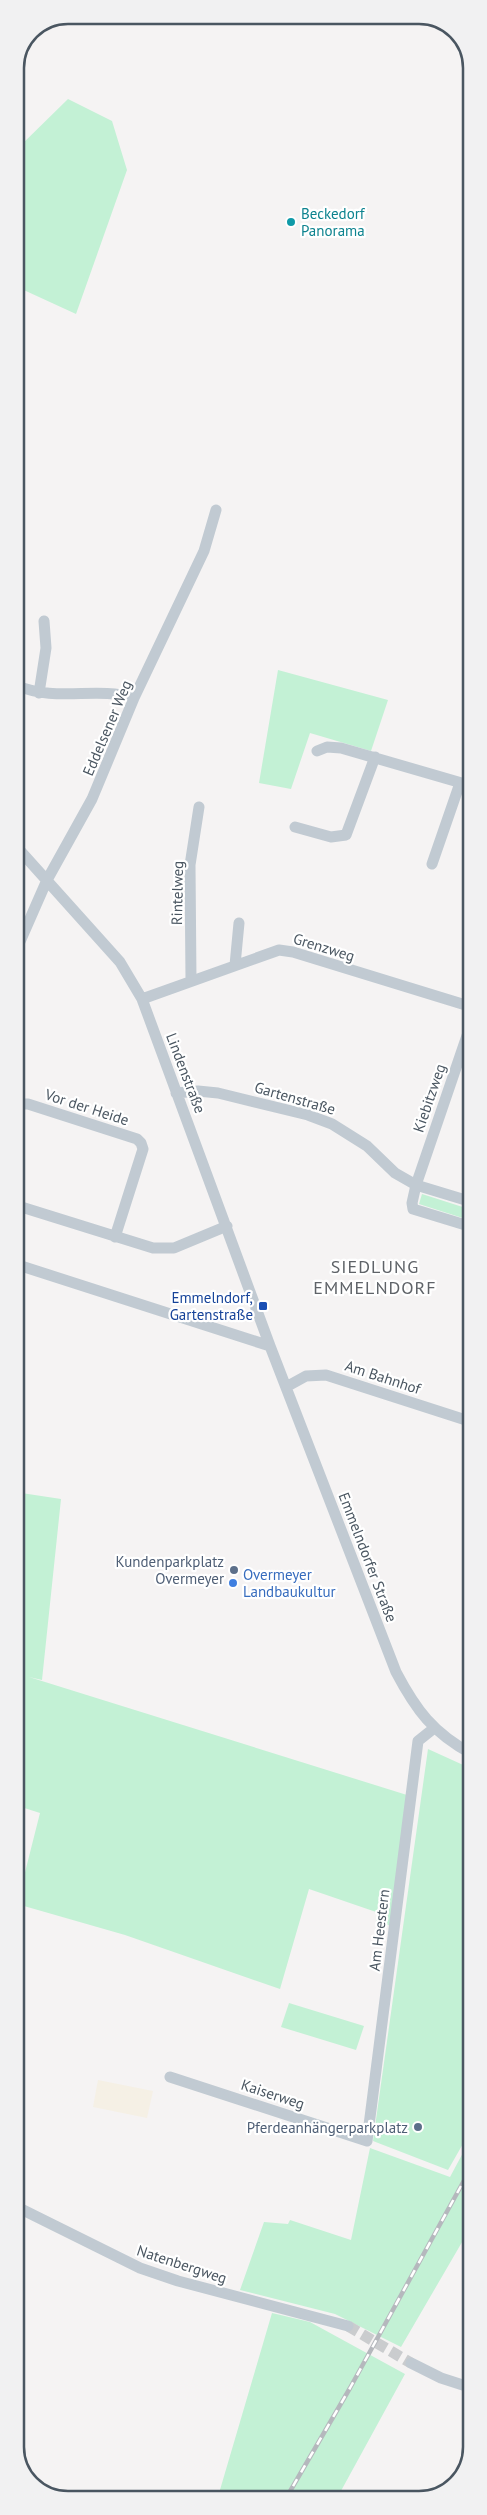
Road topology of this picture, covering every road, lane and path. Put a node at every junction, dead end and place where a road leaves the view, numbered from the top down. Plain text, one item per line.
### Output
1 (216, 510) dead end
2 (44, 621) dead end
3 (24, 688) edge
4 (39, 694) junction
5 (134, 698) junction
6 (317, 751) dead end
7 (375, 757) junction
8 (460, 783) junction
9 (463, 784) edge
10 (199, 807) dead end
11 (295, 827) dead end
12 (24, 855) edge
13 (432, 864) dead end
14 (47, 880) junction
15 (239, 923) dead end
16 (24, 932) edge
17 (235, 965) junction
18 (191, 980) junction
19 (142, 998) junction
20 (463, 1004) edge
21 (463, 1047) edge
22 (176, 1093) junction
23 (24, 1104) edge
24 (416, 1185) junction
25 (463, 1199) edge
26 (24, 1209) edge
27 (463, 1224) edge
28 (227, 1226) junction
29 (115, 1236) junction
30 (24, 1267) edge
31 (270, 1346) junction
32 (286, 1387) junction
33 (463, 1419) edge
34 (433, 1729) junction
35 (463, 1748) edge
36 (170, 2077) dead end
37 (367, 2142) joint
38 (24, 2210) edge
39 (348, 2326) tunnel mouth
40 (410, 2363) tunnel mouth
41 (463, 2385) edge

1 - 5 street, Eddelsener Weg
2 - 4 street
3 - 4 street
4 - 5 street
5 - 14 street, Eddelsener Weg
6 - 7 street
7 - 8 street
7 - 11 street
8 - 9 street
8 - 13 street
10 - 18 street, Rintelweg
12 - 14 street, Lindenstraße
14 - 16 street, Eddelsener Weg
14 - 19 street, Lindenstraße
15 - 17 street
17 - 18 street, Grenzweg
17 - 20 street, Grenzweg
18 - 19 street, Grenzweg
19 - 22 street, Lindenstraße
21 - 24 street, Kiebitzweg
22 - 24 street, Gartenstraße
22 - 28 street, Lindenstraße
23 - 29 street, Vor der Heide
24 - 25 street, Gartenstraße
24 - 27 street
26 - 29 street
28 - 29 street
28 - 31 street, Lindenstraße
30 - 31 street
31 - 32 street, Emmelndorfer Straße
32 - 33 street, Am Bahnhof
32 - 34 street, Emmelndorfer Straße
34 - 35 street, Emmelndorfer Straße
34 - 37 street, Am Heestern
36 - 37 street, Kaiserweg
38 - 39 street, Natenbergweg
40 - 41 street

